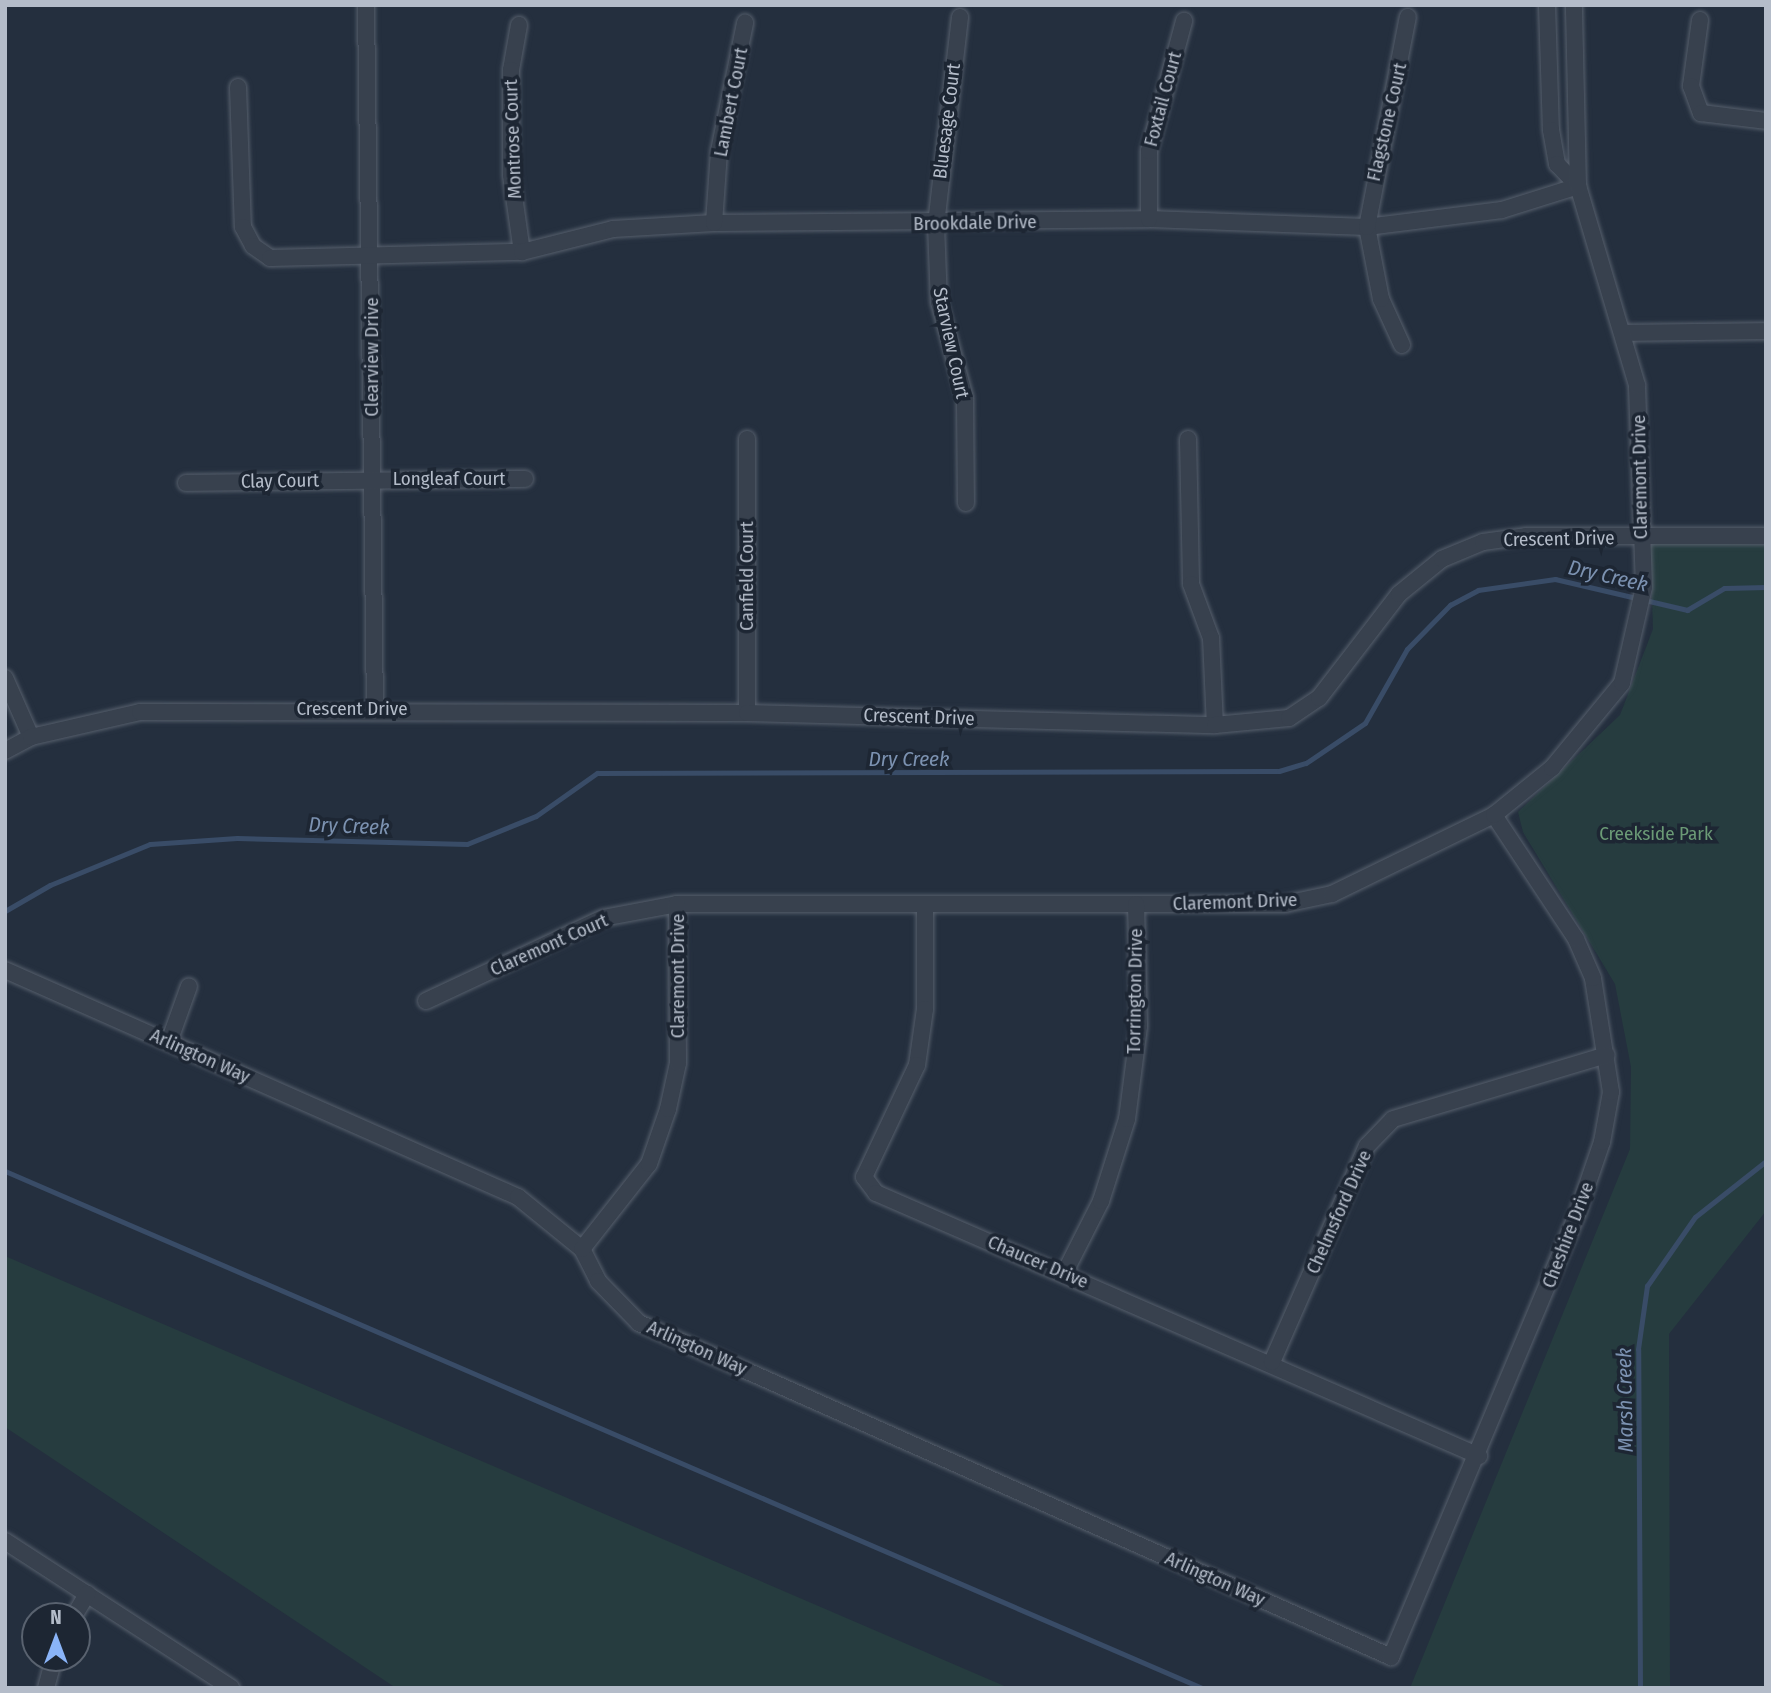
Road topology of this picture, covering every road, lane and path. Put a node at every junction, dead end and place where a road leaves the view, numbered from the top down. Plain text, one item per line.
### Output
1 (366, 5) edge
2 (1547, 5) edge
3 (1574, 5) edge
4 (960, 17) dead end
5 (1408, 17) dead end
6 (1700, 20) dead end
7 (1184, 21) dead end
8 (746, 23) dead end
9 (519, 25) dead end
10 (238, 87) dead end
11 (1766, 121) edge
12 (1578, 186) junction
13 (1149, 219) junction
14 (714, 223) junction
15 (936, 225) junction
16 (1367, 227) junction
17 (522, 252) junction
18 (371, 260) junction
19 (1766, 331) edge
20 (1626, 333) junction
21 (1402, 345) dead end
22 (747, 439) dead end
23 (1188, 439) dead end
24 (373, 479) junction
25 (525, 479) dead end
26 (186, 483) dead end
27 (967, 503) dead end
28 (1766, 536) edge
29 (1641, 537) junction
30 (5, 678) edge
31 (375, 708) junction
32 (747, 713) junction
33 (1215, 725) junction
34 (31, 737) junction
35 (5, 751) edge
36 (1494, 815) junction
37 (677, 904) junction
38 (925, 904) junction
39 (1136, 904) junction
40 (5, 970) edge
41 (189, 986) dead end
42 (426, 1001) dead end
43 (169, 1042) junction
44 (1607, 1055) junction
45 (582, 1249) junction
46 (1064, 1274) junction
47 (1272, 1362) junction
48 (1479, 1457) junction
49 (5, 1541) edge
50 (87, 1594) junction
51 (82, 1602) edge
52 (1391, 1657) joint
53 (231, 1688) edge

1 - 18 street, Clearview Drive
2 - 12 street, Claremont Drive
3 - 12 street, Claremont Drive
4 - 15 street, Bluesage Court
5 - 16 street, Flagstone Court
6 - 11 street
7 - 13 street, Foxtail Court
8 - 14 street, Lambert Court
9 - 17 street, Montrose Court
10 - 18 street, Brookdale Drive
12 - 16 street, Brookdale Drive
12 - 20 street, Claremont Drive
13 - 15 street, Brookdale Drive
13 - 16 street, Brookdale Drive
14 - 15 street, Brookdale Drive
14 - 17 street, Brookdale Drive
15 - 27 street, Starview Court
16 - 21 street
17 - 18 street, Brookdale Drive
18 - 24 street, Clearview Drive
19 - 20 street
20 - 29 street, Claremont Drive
22 - 32 street, Canfield Court
23 - 33 street
24 - 25 street, Longleaf Court
24 - 26 street, Clay Court
24 - 31 street, Clearview Drive
28 - 29 street, Crescent Drive
29 - 33 street, Crescent Drive
29 - 36 street, Claremont Drive
30 - 34 street
31 - 32 street, Crescent Drive
31 - 34 street, Crescent Drive
32 - 33 street, Crescent Drive
34 - 35 street, Crescent Drive
36 - 39 street, Claremont Drive
36 - 44 street, Cheshire Drive
37 - 38 street, Claremont Drive
37 - 42 street, Claremont Court
37 - 45 street, Claremont Drive
38 - 39 street, Claremont Drive
38 - 46 street, Chaucer Drive
39 - 46 street, Torrington Drive
40 - 43 street, Arlington Way
41 - 43 street
43 - 45 street, Arlington Way
44 - 47 street, Chelmsford Drive
44 - 48 street, Cheshire Drive
45 - 52 street, Arlington Way
46 - 47 street, Chaucer Drive
47 - 48 street, Chaucer Drive
48 - 52 street, Cheshire Drive
49 - 50 street
50 - 51 street
50 - 53 street

